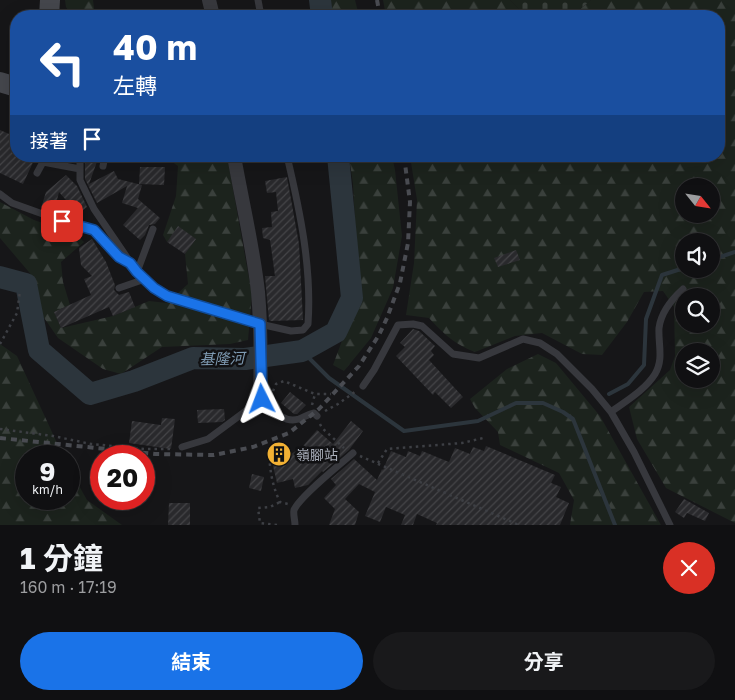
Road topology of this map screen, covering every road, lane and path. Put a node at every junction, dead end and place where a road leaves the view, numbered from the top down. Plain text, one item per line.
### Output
1 (79, 162) edge
2 (104, 162) edge
3 (235, 162) edge
4 (288, 162) edge
5 (103, 166) dead end
6 (80, 169) junction
7 (36, 173) dead end
8 (0, 194) edge
9 (153, 229) dead end
10 (130, 263) junction
11 (137, 272) junction
12 (145, 280) junction
13 (119, 288) dead end
14 (20, 291) dead end
15 (675, 296) edge
16 (260, 327) junction
17 (0, 344) edge
18 (363, 386) joint
19 (331, 394) dead end
20 (265, 395) junction
21 (611, 412) junction
22 (318, 415) junction
23 (0, 429) edge
24 (483, 438) dead end
25 (182, 447) joint
26 (276, 448) dead end
27 (354, 453) junction
28 (378, 463) junction
29 (280, 502) junction
30 (297, 504) junction
31 (278, 525) edge
32 (295, 525) edge
33 (519, 525) edge
34 (670, 525) edge

1 - 6 lane
2 - 5 lane
3 - 16 street
4 - 16 lane
6 - 7 lane
6 - 10 lane
8 - 10 lane
9 - 11 lane
10 - 11 lane
11 - 12 lane
12 - 13 lane
12 - 16 lane
14 - 17 path
15 - 21 lane
16 - 20 street
18 - 21 lane
18 - 22 path
19 - 20 path
20 - 22 lane
20 - 25 lane
21 - 34 lane
22 - 27 path
23 - 25 path
24 - 28 path
26 - 29 path
27 - 28 path
27 - 30 lane
28 - 33 path
29 - 30 path
29 - 31 path
30 - 32 lane

